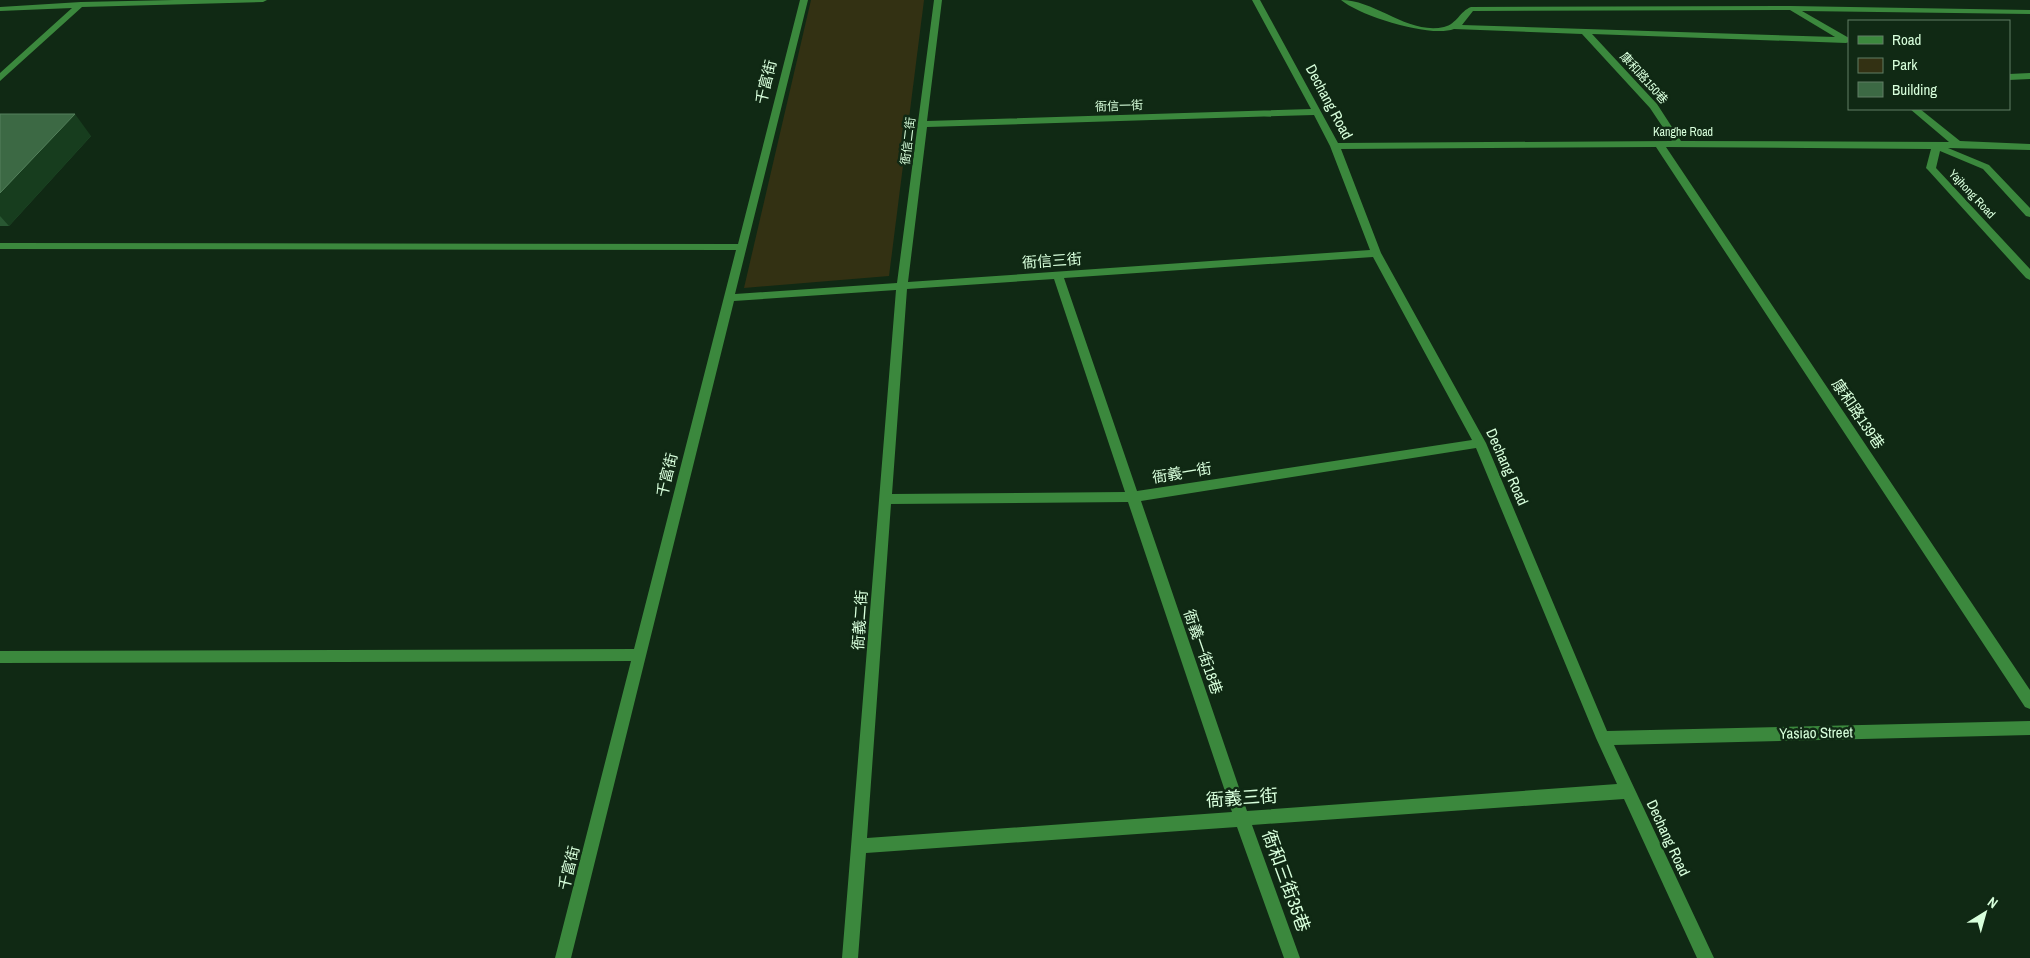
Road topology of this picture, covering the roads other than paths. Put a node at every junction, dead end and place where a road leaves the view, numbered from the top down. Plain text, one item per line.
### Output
1 (263, 0) edge
2 (804, 0) edge
3 (938, 0) edge
4 (1256, 0) edge
5 (1345, 0) edge
6 (1466, 0) edge
7 (2009, 0) edge
8 (82, 2) edge
9 (1791, 8) junction
10 (0, 9) edge
11 (1471, 10) junction
12 (2026, 12) edge
13 (2030, 19) edge
14 (1454, 27) junction
15 (1584, 31) junction
16 (1847, 40) edge
17 (2030, 76) edge
18 (2010, 77) edge
19 (0, 78) edge
20 (1916, 110) edge
21 (1316, 112) junction
22 (922, 124) junction
23 (1659, 144) junction
24 (1958, 144) junction
25 (1679, 145) junction
26 (1335, 146) junction
27 (1936, 146) junction
28 (2030, 146) edge
29 (2030, 214) edge
30 (0, 246) edge
31 (742, 247) junction
32 (1376, 253) junction
33 (1058, 276) junction
34 (2030, 276) edge
35 (902, 285) junction
36 (729, 298) junction
37 (1480, 442) junction
38 (1133, 497) junction
39 (886, 499) junction
40 (639, 655) junction
41 (0, 656) edge
42 (2030, 702) edge
43 (2030, 728) edge
44 (1603, 738) junction
45 (1628, 791) junction
46 (1242, 818) junction
47 (859, 846) junction
48 (563, 958) edge
49 (850, 958) edge
50 (1292, 958) edge
51 (1706, 958) edge

1 - 8 street
2 - 31 street, 千富街
3 - 22 street, 衙信二街
4 - 21 street, Dechang Road
5 - 14 street
6 - 11 street
7 - 12 street
8 - 10 street
8 - 19 street
9 - 11 street
9 - 12 street
9 - 16 street
11 - 14 street
12 - 13 street
14 - 15 street
15 - 16 street
15 - 25 street, 康和路150巷
17 - 18 street
20 - 24 street
21 - 22 street, 衙信一街
21 - 26 street, Dechang Road
22 - 35 street, 衙信二街
23 - 25 street, Kanghe Road
23 - 26 street, Kanghe Road
23 - 42 street, 康和路139巷
24 - 27 street, Kanghe Road
24 - 28 street, Kanghe Road
25 - 27 street, Kanghe Road
26 - 32 street, Dechang Road
27 - 29 street, Yajhong Road
27 - 34 street, Yajhong Road
30 - 31 street
31 - 36 street, 千富街
32 - 33 street, 衙信三街
32 - 37 street, Dechang Road
33 - 35 street, 衙信三街
33 - 38 street, 衙義一街18巷
35 - 36 street, 衙信三街
35 - 39 street, 衙義二街
36 - 40 street, 千富街
37 - 38 street, 衙義一街
37 - 44 street, Dechang Road
38 - 39 street, 衙義一街
38 - 46 street, 衙義一街18巷
39 - 47 street, 衙義二街
40 - 41 street
40 - 48 street, 千富街
43 - 44 street, Yasiao Street
44 - 45 street, Dechang Road
45 - 46 street, 衙義三街
45 - 51 street, Dechang Road
46 - 47 street, 衙義三街
46 - 50 street, 衙和三街35巷
47 - 49 street, 衙義二街

